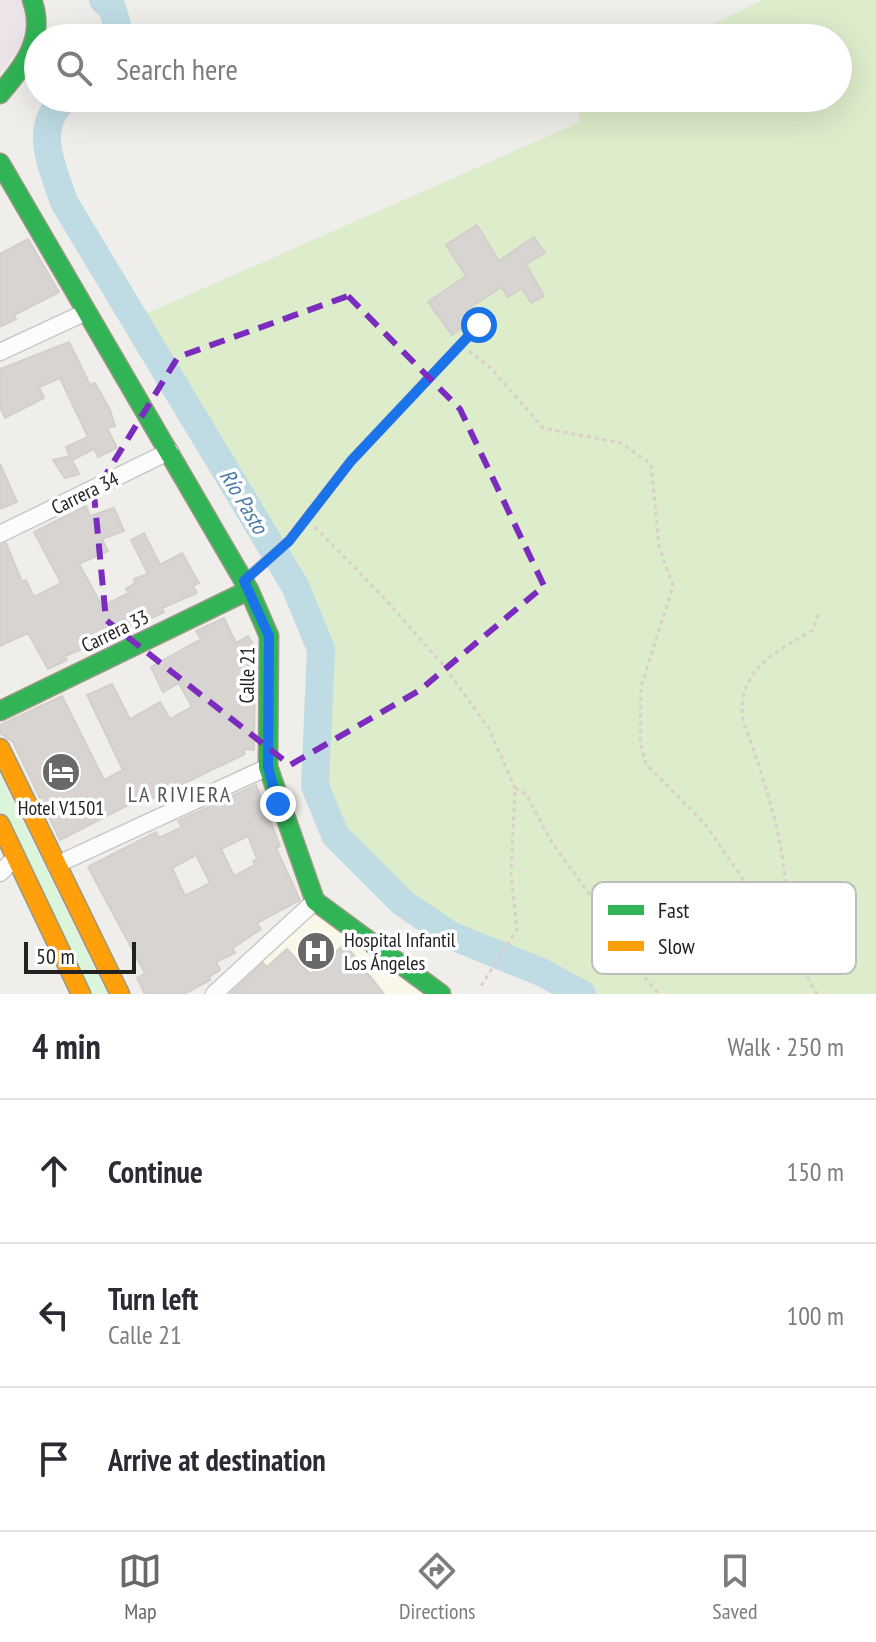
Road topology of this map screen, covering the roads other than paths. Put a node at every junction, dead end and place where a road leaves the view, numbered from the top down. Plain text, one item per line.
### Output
1 (33, 1) edge
2 (37, 24) edge
3 (24, 65) edge
4 (0, 94) edge
5 (3, 174) edge
6 (86, 312) junction
7 (479, 325) dead end
8 (0, 352) edge
9 (170, 451) junction
10 (0, 534) edge
11 (246, 585) junction
12 (0, 711) edge
13 (0, 748) edge
14 (268, 767) junction
15 (0, 824) edge
16 (16, 857) junction
17 (56, 865) junction
18 (0, 873) edge
19 (315, 901) junction
20 (81, 994) edge
21 (120, 994) edge
22 (214, 994) edge
23 (441, 994) edge

1 - 2 street
3 - 4 street
5 - 6 street, Calle 21
6 - 8 street
6 - 9 street, Calle 21
7 - 11 lane
9 - 10 street, Carrera 34
9 - 11 street, Calle 21
11 - 12 street, Carrera 33
11 - 14 street, Calle 21
13 - 17 street
14 - 17 street
14 - 19 street, Calle 21
15 - 16 street
16 - 18 street
16 - 20 street
17 - 21 street
19 - 22 street
19 - 23 street

